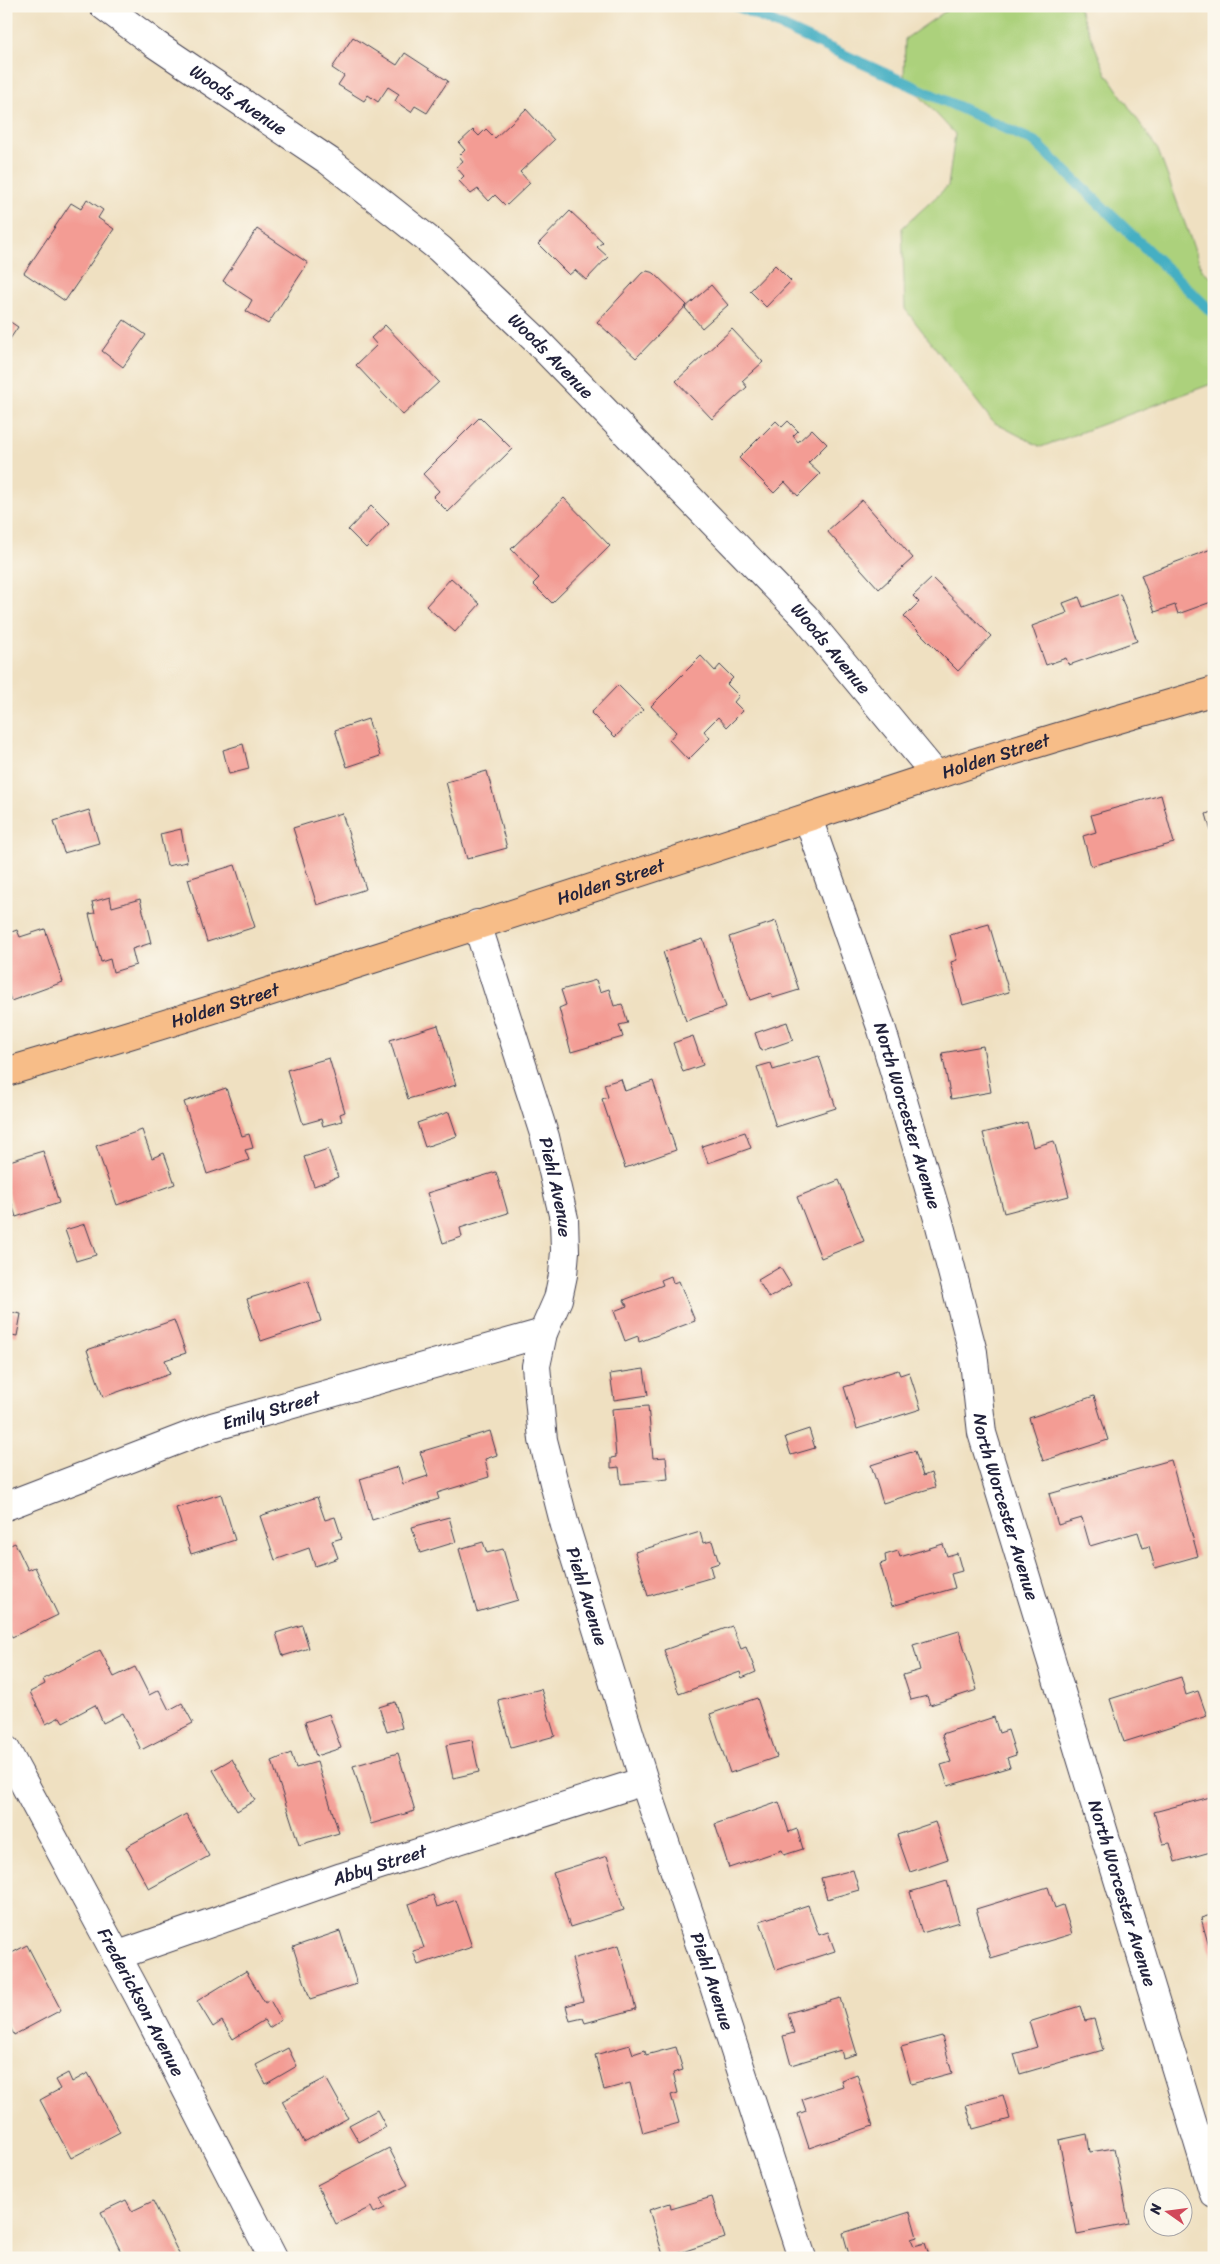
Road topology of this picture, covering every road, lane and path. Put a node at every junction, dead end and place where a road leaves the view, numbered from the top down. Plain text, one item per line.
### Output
1 (104, 6) edge
2 (1214, 691) edge
3 (936, 775) junction
4 (808, 818) junction
5 (477, 924) junction
6 (6, 1072) edge
7 (543, 1333) junction
8 (6, 1506) edge
9 (6, 1750) edge
10 (644, 1781) junction
11 (116, 1956) junction
12 (1214, 2194) edge
13 (273, 2258) edge
14 (802, 2258) edge

1 - 3 street, Woods Avenue
2 - 3 main road, Holden Street
3 - 4 main road, Holden Street
4 - 5 main road, Holden Street
4 - 12 street, North Worcester Avenue
5 - 6 main road, Holden Street
5 - 7 street, Piehl Avenue
7 - 8 street, Emily Street
7 - 10 street, Piehl Avenue
9 - 11 street, Frederickson Avenue
10 - 11 street, Abby Street
10 - 14 street, Piehl Avenue
11 - 13 street, Frederickson Avenue

